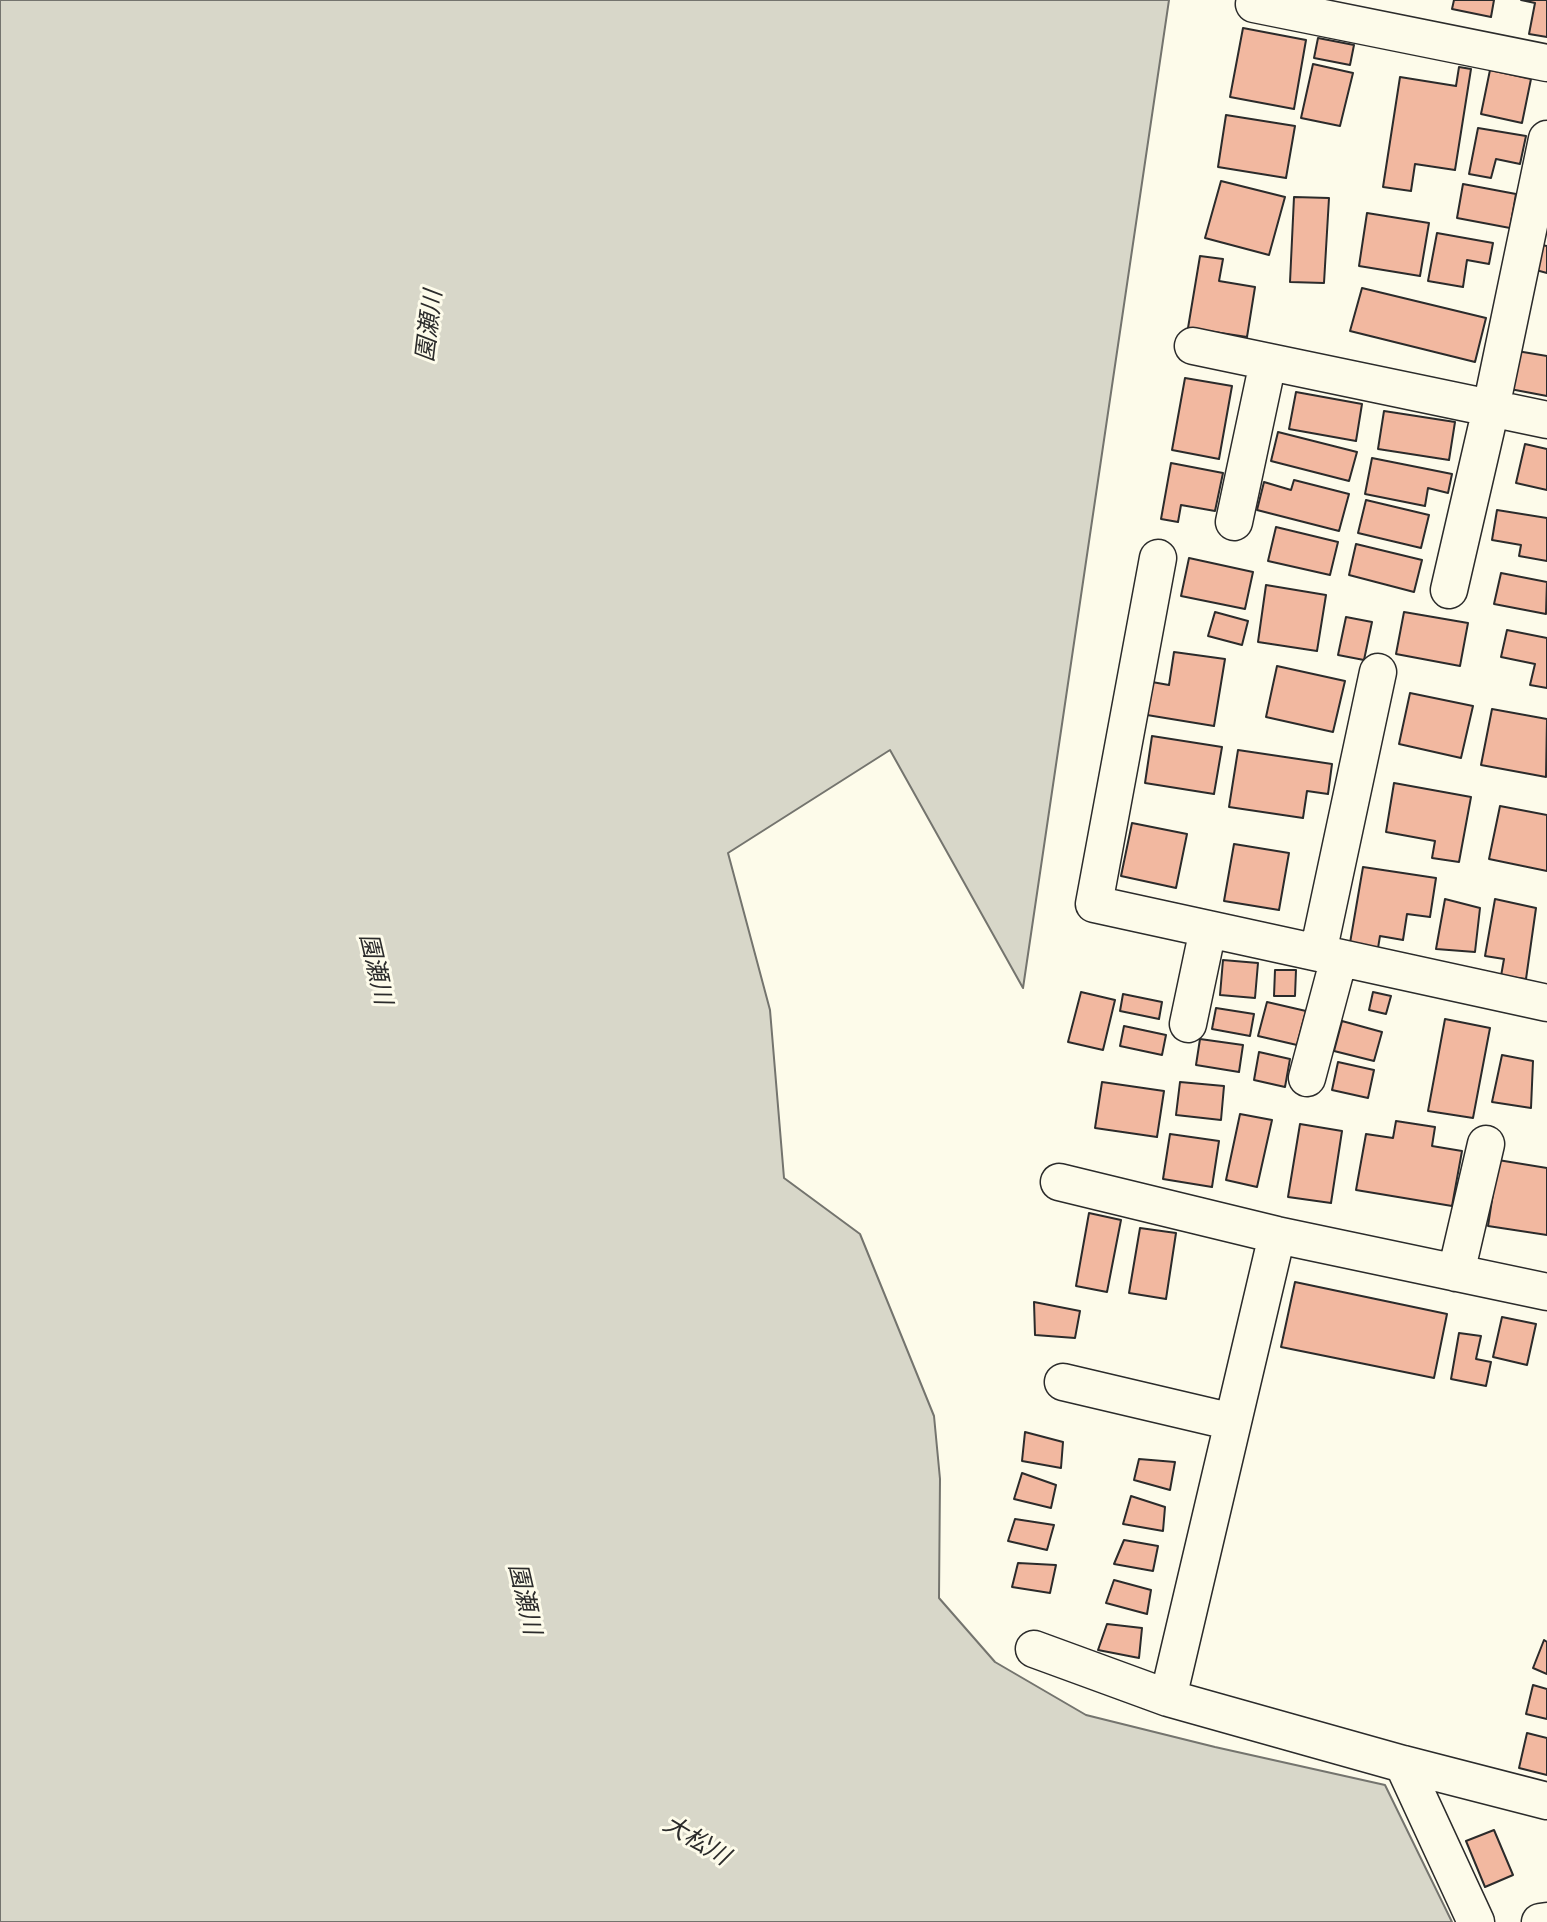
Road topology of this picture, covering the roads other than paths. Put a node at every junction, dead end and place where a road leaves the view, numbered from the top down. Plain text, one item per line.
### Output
1 (1254, 4) dead end
2 (1547, 63) edge
3 (1547, 139) edge
4 (1193, 346) dead end
5 (1268, 362) junction
6 (1491, 408) junction
7 (1547, 420) edge
8 (1234, 522) dead end
9 (1158, 558) dead end
10 (1449, 590) dead end
11 (1378, 672) dead end
12 (1208, 929) junction
13 (1329, 955) junction
14 (1547, 1003) edge
15 (1188, 1024) dead end
16 (1307, 1078) dead end
17 (1486, 1144) dead end
18 (1059, 1182) dead end
19 (1277, 1235) junction
20 (1456, 1273) junction
21 (1547, 1292) edge
22 (1063, 1382) dead end
23 (1233, 1422) junction
24 (1034, 1649) dead end
25 (1168, 1698) junction
26 (1403, 1764) junction
27 (1547, 1801) edge
28 (1547, 1921) edge
29 (1476, 1922) edge
30 (1540, 1922) edge

1 - 2 street
3 - 6 street
4 - 5 street
5 - 6 street
5 - 8 street
6 - 7 street
6 - 10 street
9 - 12 street
11 - 13 street
12 - 13 street
12 - 15 street
13 - 14 street
13 - 16 street
17 - 20 street
18 - 19 street
19 - 20 street
19 - 23 street
20 - 21 street
22 - 23 street
23 - 25 street
24 - 25 street
25 - 26 street
26 - 27 street
26 - 29 street
28 - 30 street

